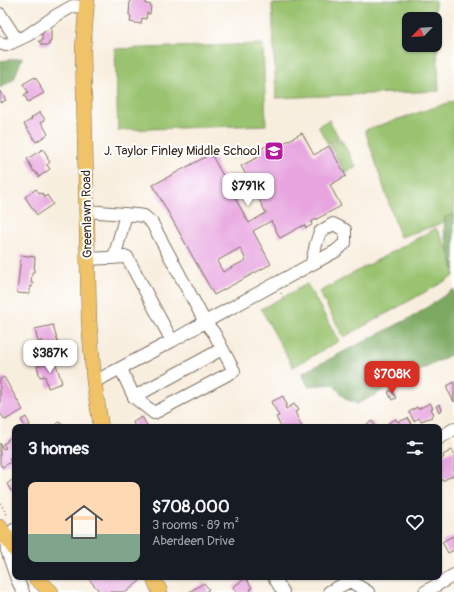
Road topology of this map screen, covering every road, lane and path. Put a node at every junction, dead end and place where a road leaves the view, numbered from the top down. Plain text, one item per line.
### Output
1 (86, 3) edge
2 (0, 14) edge
3 (4, 32) edge
4 (17, 40) junction
5 (0, 43) edge
6 (87, 210) junction
7 (126, 214) junction
8 (114, 258) junction
9 (88, 260) junction
10 (312, 263) dead end
11 (205, 322) junction
12 (172, 342) junction
13 (222, 348) junction
14 (121, 369) junction
15 (94, 382) junction
16 (134, 397) junction
17 (101, 424) edge
18 (454, 429) edge
19 (442, 436) edge
20 (0, 503) edge
21 (7, 528) edge
22 (12, 542) edge
23 (12, 565) edge
24 (454, 576) edge
25 (17, 580) edge
26 (38, 580) edge
27 (154, 580) edge
28 (276, 580) edge
29 (23, 592) edge
30 (51, 592) edge
31 (160, 592) edge
32 (283, 592) edge
33 (329, 592) edge
34 (368, 592) edge
35 (425, 592) edge

1 - 4 street
1 - 6 main road, Greenlawn Road
2 - 3 street
3 - 4 street
4 - 5 street
6 - 7 street
6 - 9 main road, Greenlawn Road
7 - 8 street
7 - 11 street
8 - 9 street
8 - 12 street
9 - 15 main road, Greenlawn Road
10 - 11 street
11 - 12 street
11 - 13 street
12 - 14 street
13 - 16 street
13 - 16 street
14 - 15 street
14 - 16 street
15 - 17 main road, Greenlawn Road
18 - 19 street
20 - 21 path
21 - 22 main road
21 - 23 street
24 - 35 street
25 - 29 street
26 - 30 main road
27 - 31 main road
28 - 32 street
33 - 34 street

